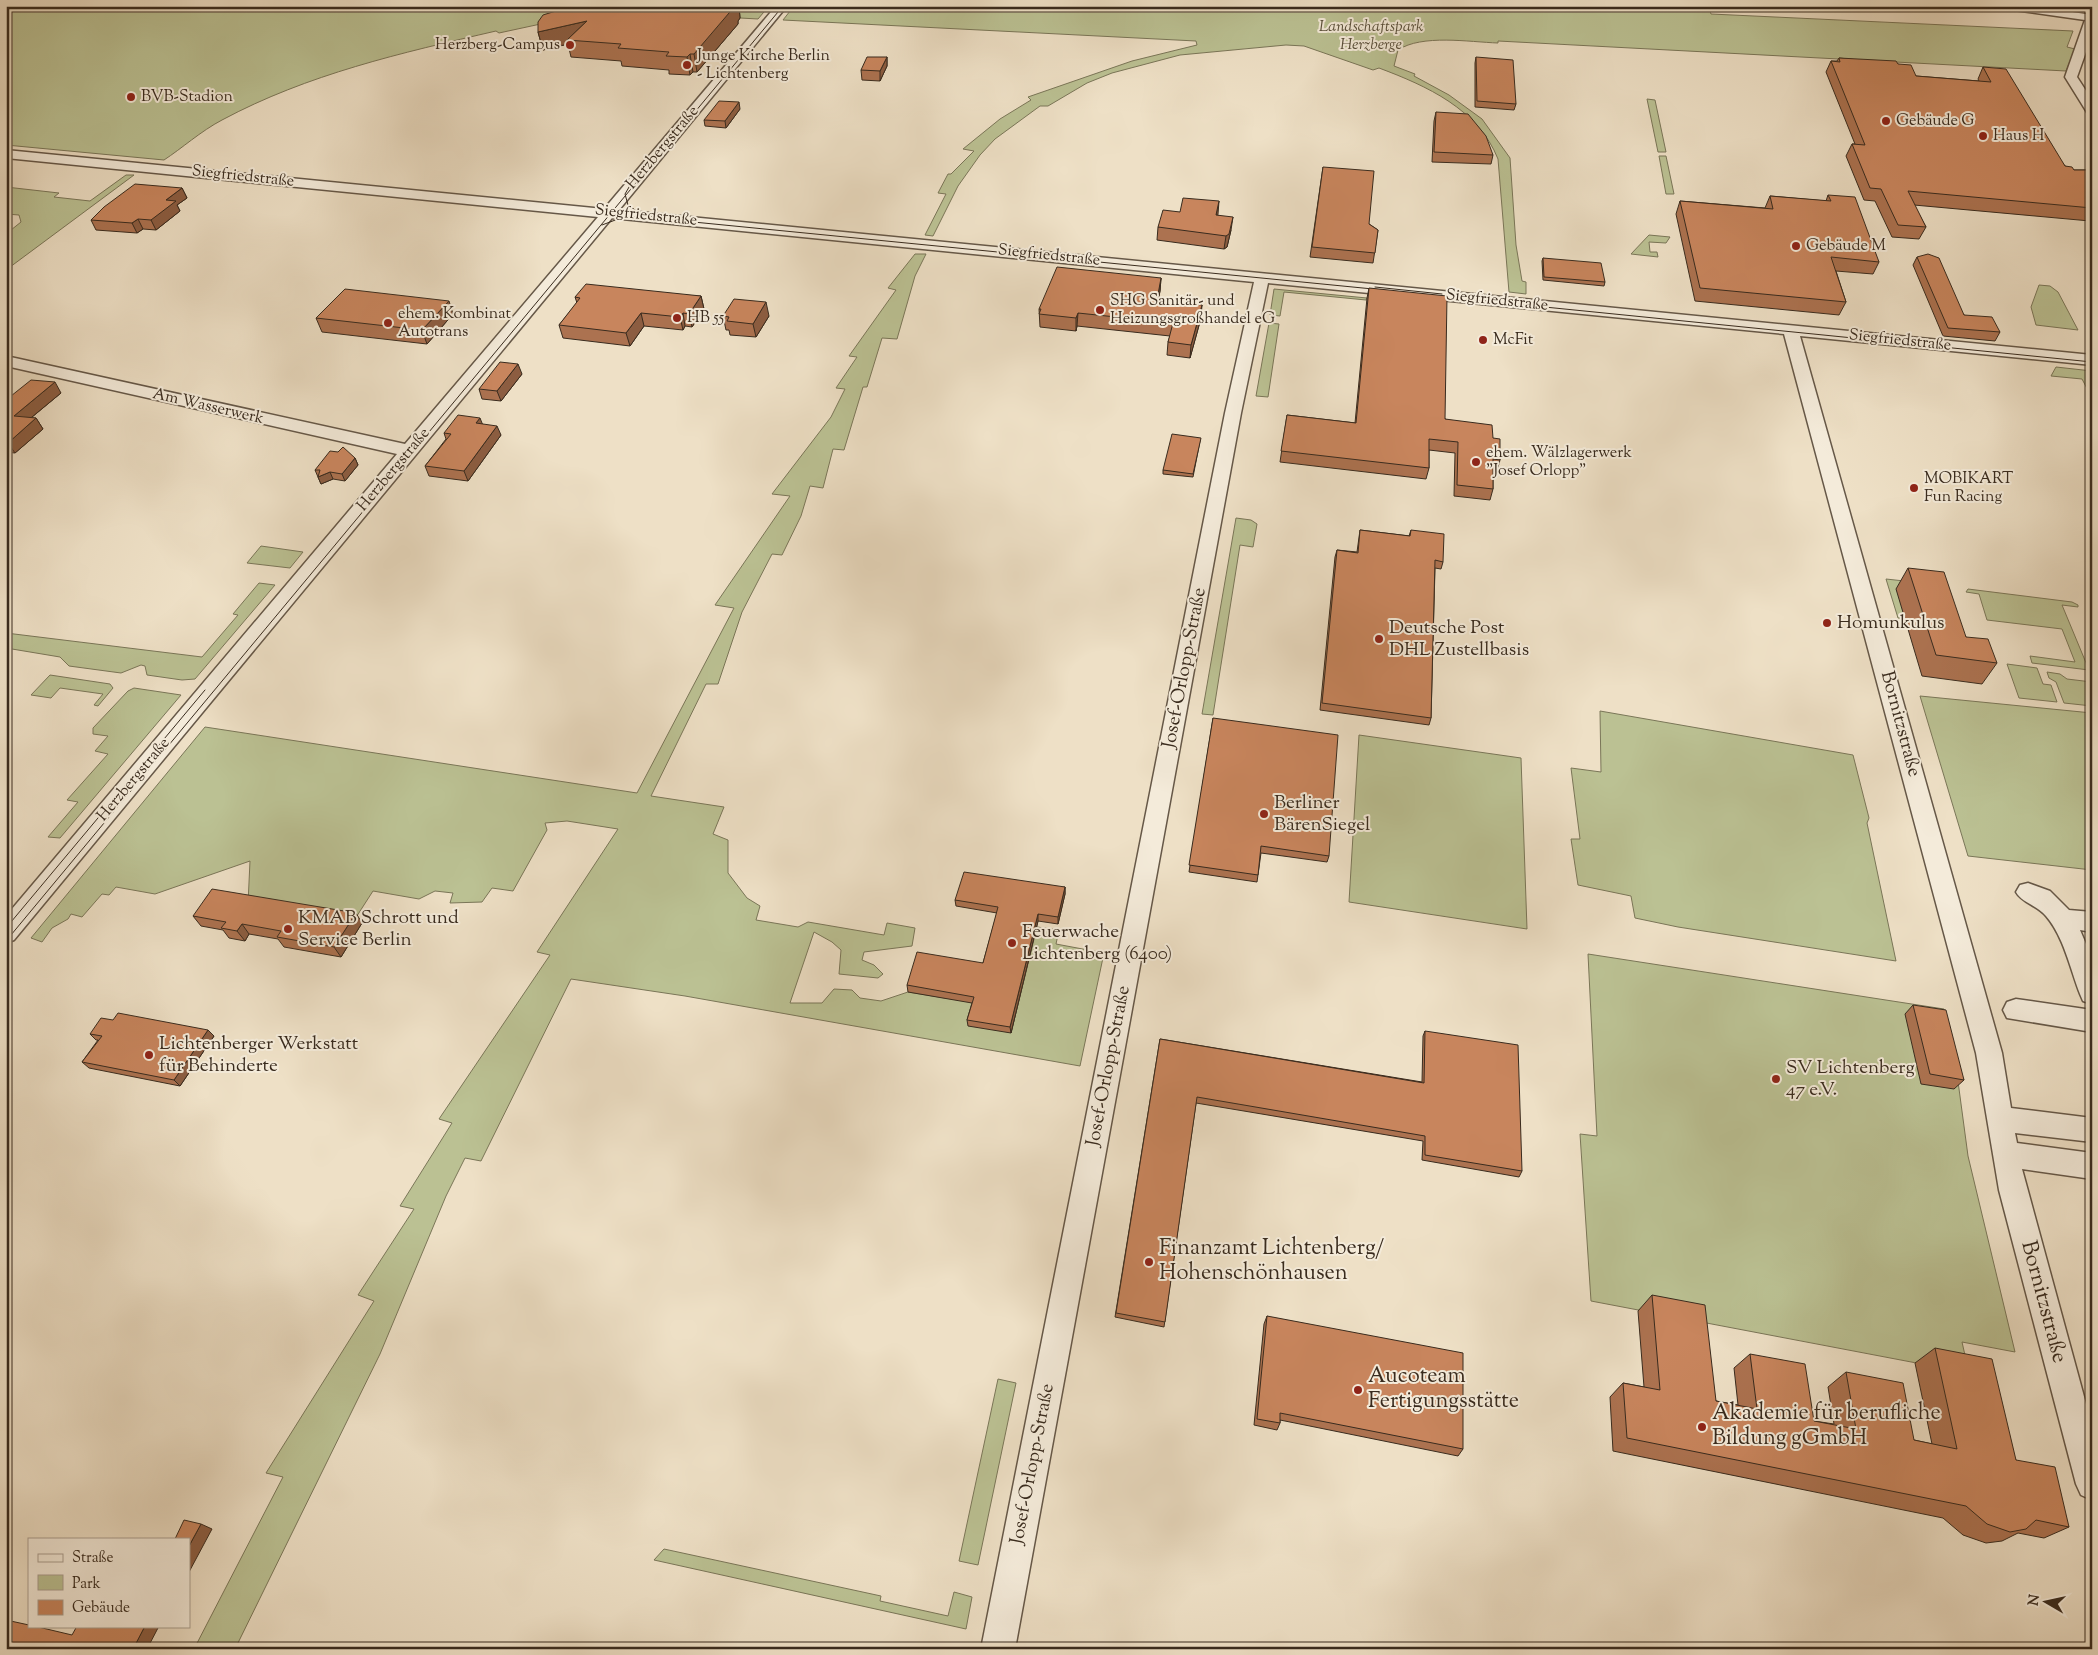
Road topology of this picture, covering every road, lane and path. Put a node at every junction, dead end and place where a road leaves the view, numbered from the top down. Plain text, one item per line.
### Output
1 (782, 6) edge
2 (2007, 6) edge
3 (2092, 18) edge
4 (2092, 111) edge
5 (6, 154) edge
6 (609, 213) junction
7 (1262, 278) junction
8 (1791, 330) junction
9 (2092, 360) edge
10 (6, 361) edge
11 (411, 450) junction
12 (2028, 892) dead end
13 (2064, 919) junction
14 (2092, 922) edge
15 (6, 933) edge
16 (2092, 994) edge
17 (2016, 1010) dead end
18 (2092, 1021) edge
19 (2000, 1119) junction
20 (2092, 1130) edge
21 (2005, 1154) junction
22 (2092, 1166) edge
23 (2092, 1484) edge
24 (998, 1649) edge

1 - 6 street, Herzbergstraße
2 - 3 street
3 - 4 street
5 - 6 street, Siegfriedstraße
6 - 7 street, Siegfriedstraße
6 - 11 street, Herzbergstraße
7 - 8 street, Siegfriedstraße
7 - 24 street, Josef-Orlopp-Straße
8 - 9 street, Siegfriedstraße
8 - 19 street, Bornitzstraße
10 - 11 street, Am Wasserwerk
11 - 15 street, Herzbergstraße
12 - 13 street
13 - 14 street
13 - 16 street
17 - 18 street
19 - 20 street
19 - 21 street, Bornitzstraße
21 - 22 street
21 - 23 street, Bornitzstraße

